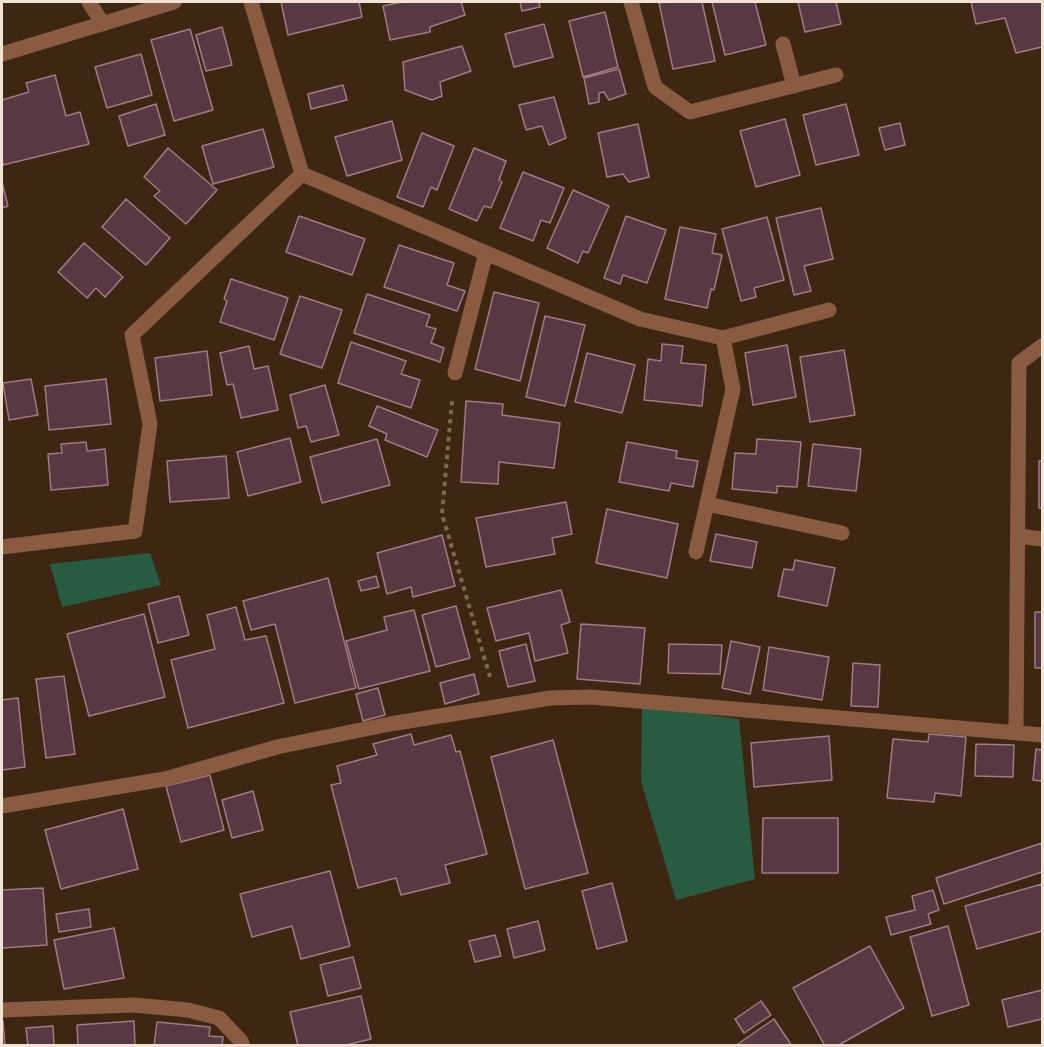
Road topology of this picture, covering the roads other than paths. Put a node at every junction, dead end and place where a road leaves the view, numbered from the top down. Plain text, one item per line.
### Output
1 (89, 2) edge
2 (174, 2) edge
3 (251, 2) edge
4 (631, 2) edge
5 (103, 24) junction
6 (783, 44) dead end
7 (2, 54) edge
8 (836, 75) dead end
9 (794, 86) junction
10 (302, 174) junction
11 (486, 253) junction
12 (829, 310) dead end
13 (723, 338) junction
14 (1042, 346) edge
15 (455, 373) road end
16 (707, 504) junction
17 (842, 533) dead end
18 (1018, 536) junction
19 (1042, 539) edge
20 (2, 547) edge
21 (696, 552) dead end
22 (1016, 731) junction
23 (1042, 735) edge
24 (2, 806) edge
25 (2, 1010) edge
26 (243, 1046) edge

1 - 5 street
2 - 5 street
3 - 10 street
4 - 9 street
5 - 7 street
6 - 9 street
8 - 9 street
10 - 11 street
10 - 20 street
11 - 13 street
11 - 15 street
12 - 13 street
13 - 16 street
14 - 18 street
16 - 17 street
16 - 21 street
18 - 19 street
18 - 22 street
22 - 23 street
22 - 24 street
25 - 26 street

